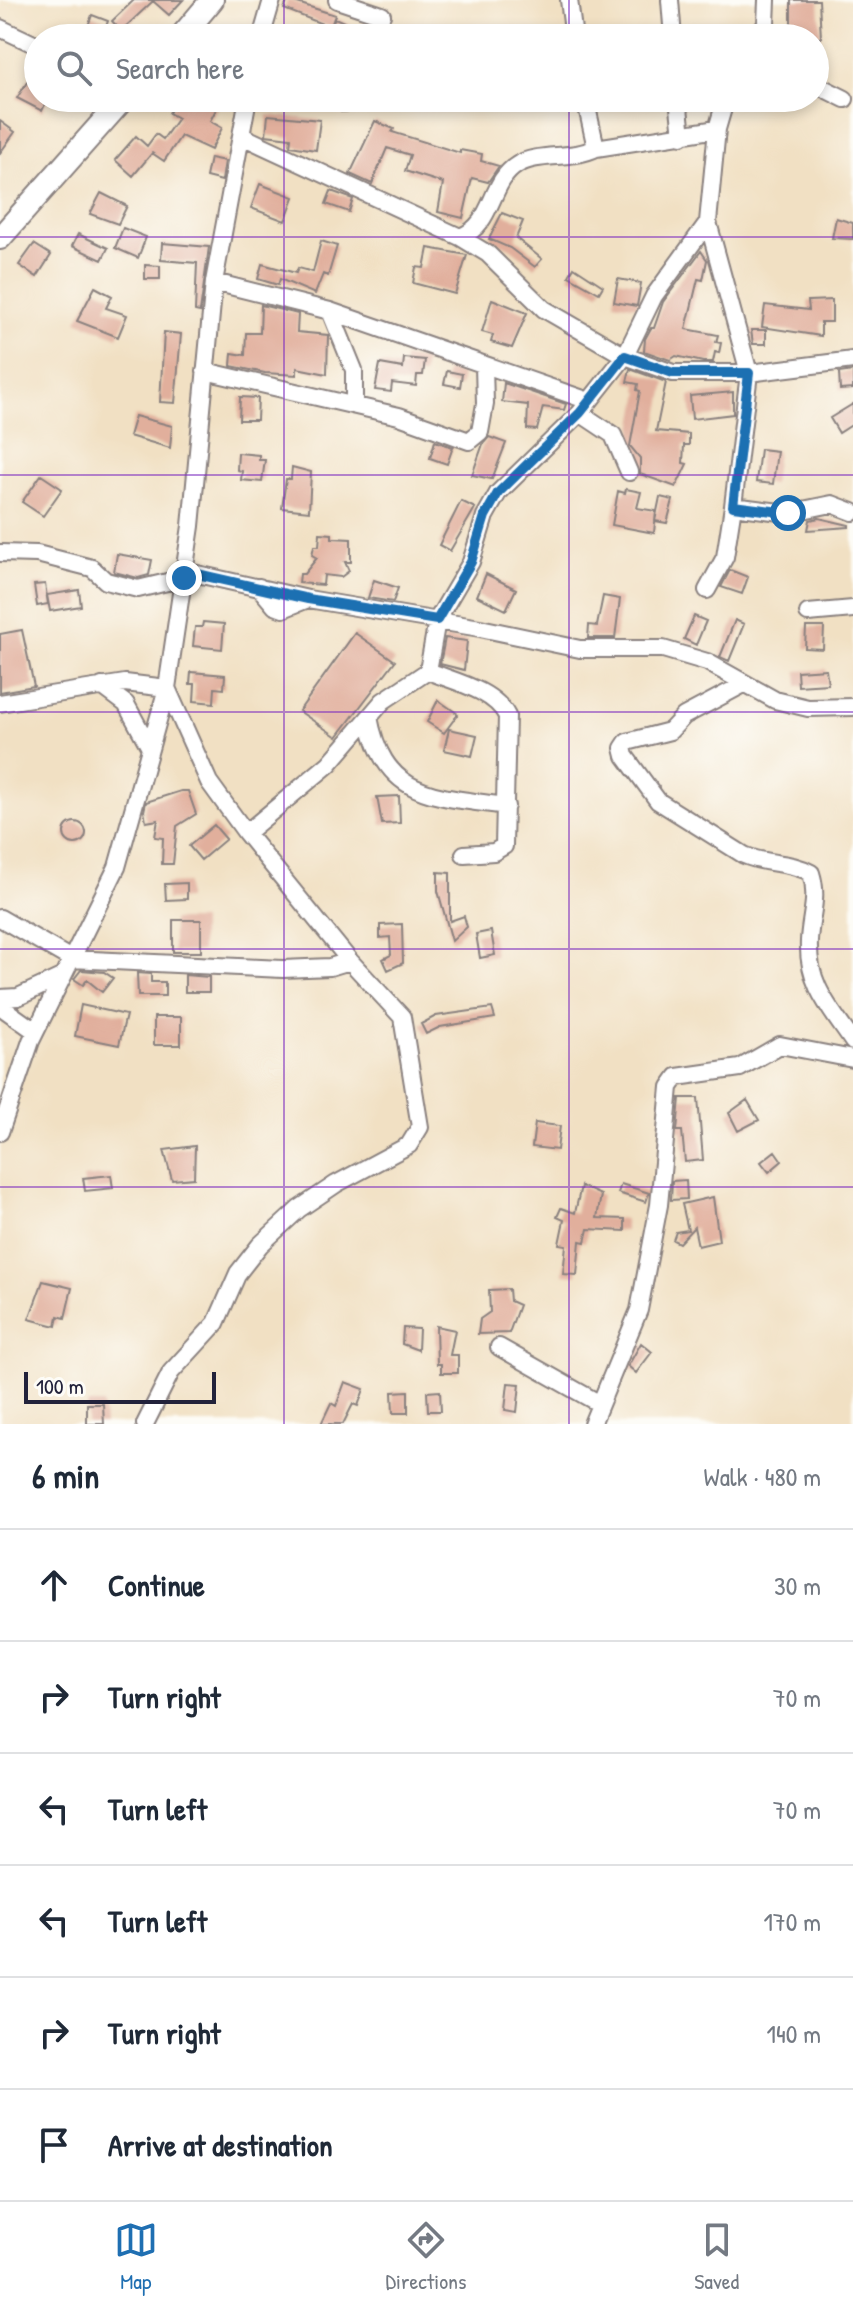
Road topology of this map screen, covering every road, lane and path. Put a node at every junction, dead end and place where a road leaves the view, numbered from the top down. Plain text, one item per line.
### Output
1 (212, 0) edge
2 (272, 0) edge
3 (337, 0) edge
4 (569, 0) edge
5 (670, 0) edge
6 (767, 0) edge
7 (382, 15) dead end
8 (192, 24) edge
9 (265, 24) edge
10 (572, 24) edge
11 (672, 24) edge
12 (766, 24) edge
13 (0, 28) edge
14 (24, 39) edge
15 (829, 91) edge
16 (845, 99) dead end
17 (112, 112) edge
18 (246, 112) edge
19 (588, 112) edge
20 (679, 112) edge
21 (722, 112) edge
22 (717, 129) junction
23 (242, 136) junction
24 (682, 136) junction
25 (596, 148) junction
26 (708, 222) junction
27 (460, 237) junction
28 (0, 238) edge
29 (214, 282) junction
30 (330, 311) junction
31 (625, 356) junction
32 (853, 360) edge
33 (484, 365) junction
34 (205, 371) junction
35 (749, 373) junction
36 (354, 405) junction
37 (585, 407) junction
38 (629, 472) dead end
39 (733, 506) junction
40 (853, 512) edge
41 (0, 553) edge
42 (184, 574) junction
43 (707, 590) dead end
44 (853, 609) edge
45 (808, 613) dead end
46 (437, 620) junction
47 (428, 671) junction
48 (744, 684) junction
49 (102, 686) junction
50 (167, 688) junction
51 (0, 703) edge
52 (853, 707) edge
53 (369, 717) junction
54 (150, 748) junction
55 (506, 806) junction
56 (246, 833) junction
57 (464, 854) dead end
58 (0, 918) edge
59 (71, 959) junction
60 (350, 961) junction
61 (62, 976) junction
62 (0, 998) edge
63 (0, 1006) edge
64 (35, 1031) junction
65 (853, 1042) edge
66 (853, 1059) edge
67 (0, 1132) edge
68 (499, 1347) dead end
69 (600, 1404) junction
70 (145, 1424) edge
71 (592, 1424) edge

1 - 8 main road
2 - 9 street
3 - 7 street
4 - 10 street
5 - 11 street
6 - 12 street
13 - 14 street
15 - 16 street
17 - 28 main road
18 - 23 street
19 - 25 street
20 - 24 street
21 - 22 street
22 - 24 street
22 - 26 street
23 - 27 street
23 - 29 street
24 - 25 street
25 - 27 street
26 - 31 street
26 - 35 street
27 - 31 street
29 - 30 street
29 - 34 street
30 - 33 street
30 - 36 street
31 - 35 street
31 - 37 street
32 - 35 street
33 - 36 street
33 - 37 street
34 - 36 street
34 - 42 street
35 - 39 street
37 - 38 street
37 - 46 street
39 - 40 street
39 - 43 street
41 - 42 street
42 - 46 street
42 - 50 street
44 - 45 street
46 - 47 street
46 - 48 street
47 - 53 street
47 - 55 street
48 - 52 street
48 - 65 street
49 - 50 street
49 - 51 street
49 - 54 street
50 - 54 street
50 - 56 street
53 - 55 street
53 - 56 street
54 - 59 street
55 - 57 street
56 - 60 street
58 - 59 street
59 - 60 street
59 - 61 street
60 - 70 street
61 - 62 street
61 - 64 street
63 - 64 street
64 - 67 street
66 - 69 street
68 - 69 street
69 - 71 street

